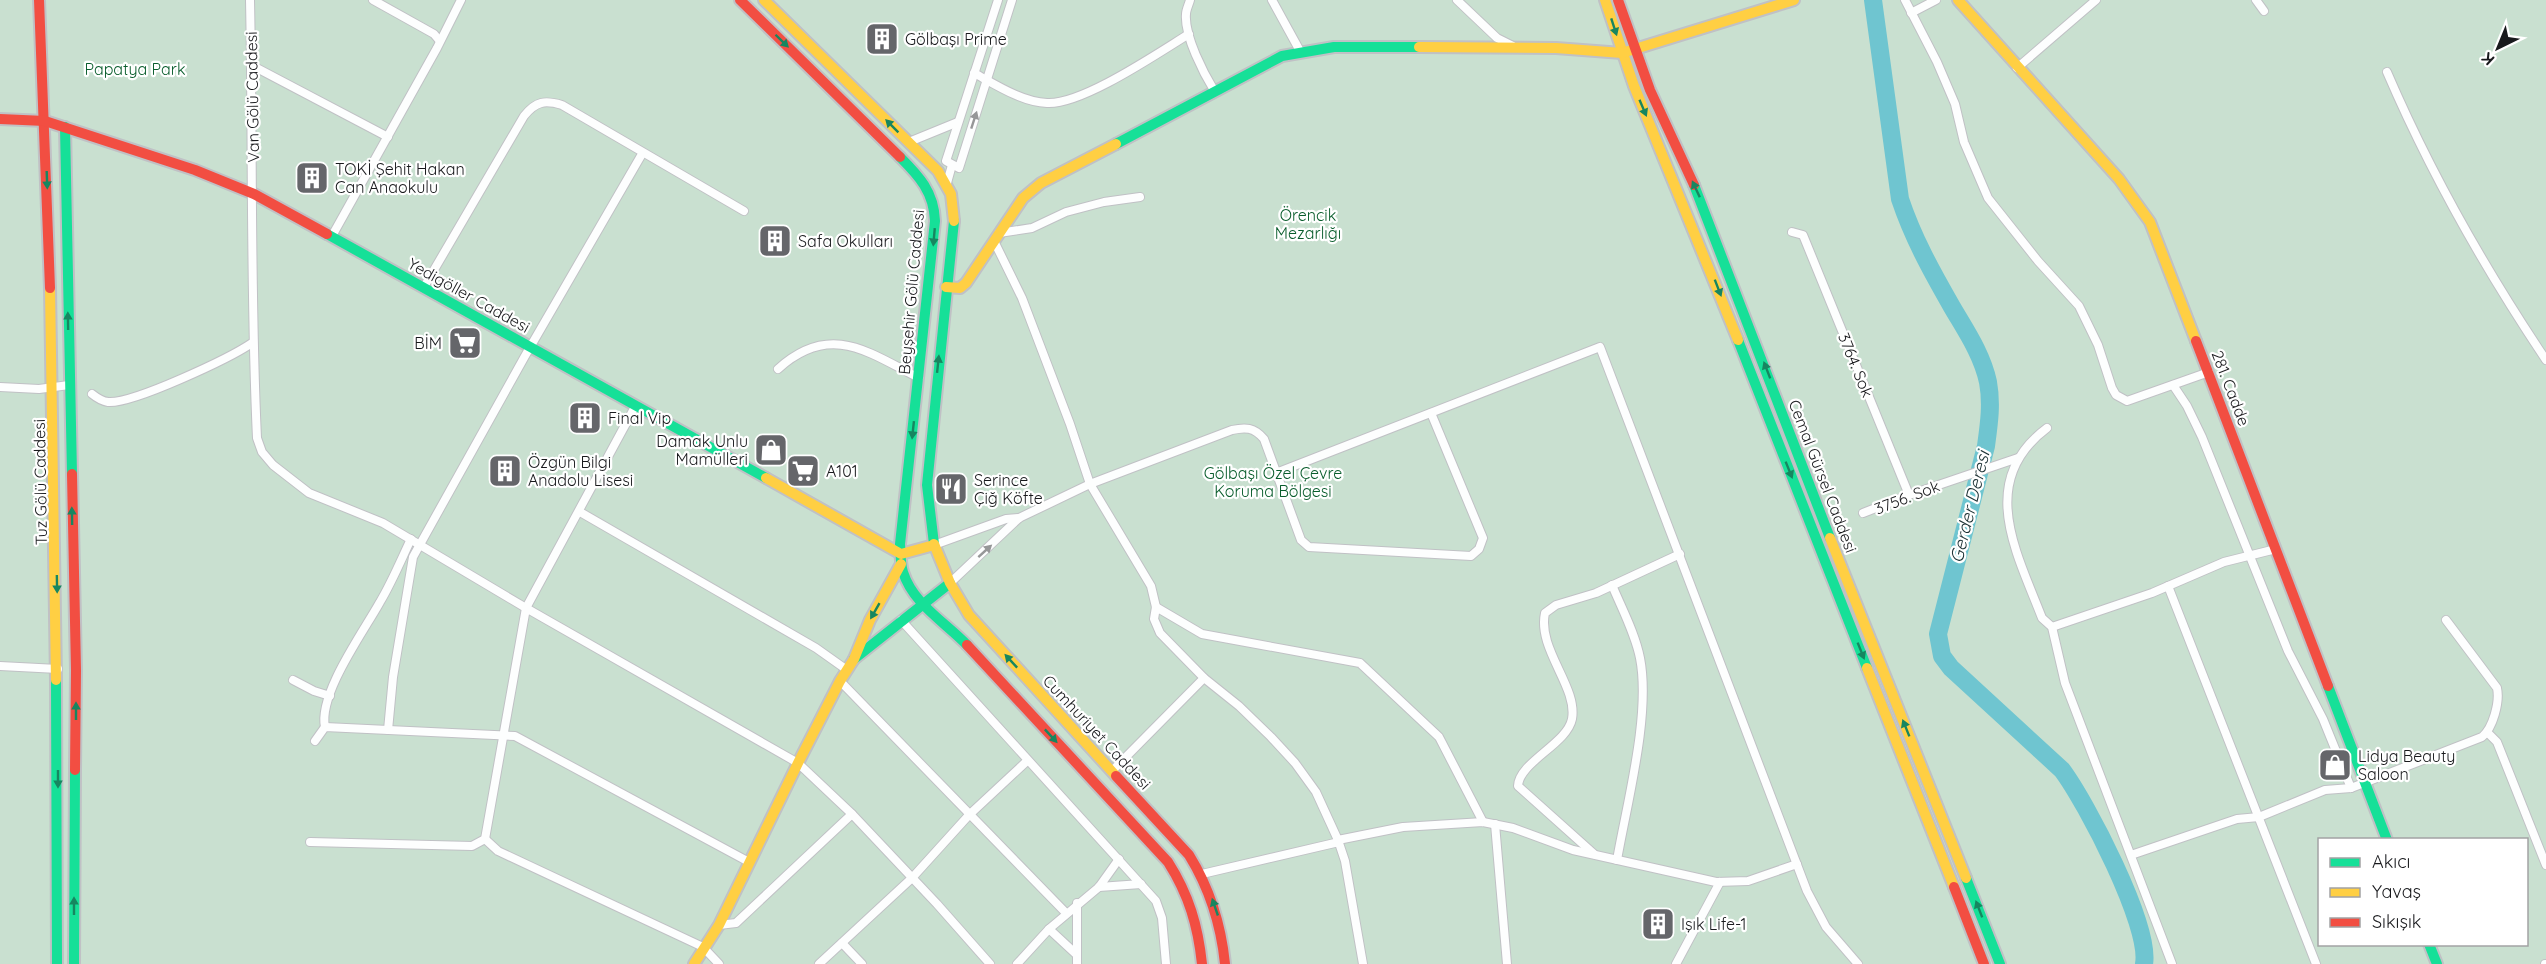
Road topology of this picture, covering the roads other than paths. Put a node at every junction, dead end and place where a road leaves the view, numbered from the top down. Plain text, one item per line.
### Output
1 (39, 0) edge
2 (250, 0) edge
3 (373, 0) edge
4 (461, 0) edge
5 (740, 0) edge
6 (764, 0) edge
7 (998, 0) edge
8 (1012, 0) edge
9 (1190, 0) edge
10 (1272, 0) edge
11 (1457, 0) edge
12 (1605, 0) edge
13 (1618, 0) edge
14 (1794, 0) edge
15 (1905, 0) edge
16 (1936, 0) edge
17 (1958, 0) edge
18 (2096, 0) edge
19 (2256, 0) edge
20 (1774, 3) edge
21 (2264, 12) dead end
22 (1911, 13) junction
23 (1189, 34) junction
24 (439, 40) junction
25 (1516, 48) junction
26 (1636, 49) junction
27 (1300, 51) junction
28 (1622, 53) junction
29 (251, 64) junction
30 (2017, 68) junction
31 (2387, 72) dead end
32 (974, 73) junction
33 (987, 80) junction
34 (1215, 92) junction
35 (0, 119) edge
36 (45, 121) junction
37 (958, 122) junction
38 (65, 128) junction
39 (388, 137) junction
40 (909, 142) junction
41 (642, 154) junction
42 (952, 165) junction
43 (946, 183) junction
44 (931, 193) junction
45 (254, 194) junction
46 (1140, 197) dead end
47 (744, 212) dead end
48 (1792, 232) dead end
49 (332, 236) junction
50 (996, 237) junction
51 (932, 265) junction
52 (949, 266) junction
53 (424, 287) junction
54 (946, 287) junction
55 (927, 307) junction
56 (944, 308) junction
57 (252, 343) junction
58 (531, 346) junction
59 (2546, 360) edge
60 (778, 369) dead end
61 (2209, 372) junction
62 (918, 378) junction
63 (69, 385) junction
64 (2173, 385) junction
65 (0, 387) edge
66 (53, 387) junction
67 (92, 394) dead end
68 (636, 405) junction
69 (1431, 414) junction
70 (2047, 428) dead end
71 (2018, 458) junction
72 (1276, 473) junction
73 (1090, 484) junction
74 (1909, 495) junction
75 (580, 512) junction
76 (1863, 513) dead end
77 (1019, 518) junction
78 (411, 539) junction
79 (420, 544) junction
80 (934, 545) junction
81 (2276, 549) junction
82 (1680, 554) junction
83 (2251, 555) junction
84 (901, 560) junction
85 (950, 583) junction
86 (1612, 585) junction
87 (2168, 586) junction
88 (923, 602) junction
89 (1156, 607) junction
90 (526, 608) junction
91 (901, 620) junction
92 (2446, 621) dead end
93 (2052, 627) junction
94 (854, 659) junction
95 (0, 666) edge
96 (58, 669) junction
97 (847, 670) junction
98 (1204, 678) junction
99 (293, 680) dead end
100 (840, 681) junction
101 (330, 696) junction
102 (325, 727) junction
103 (388, 730) junction
104 (2487, 732) junction
105 (503, 735) junction
106 (315, 741) dead end
107 (1027, 761) junction
108 (798, 763) junction
109 (1112, 771) junction
110 (2364, 783) junction
111 (2351, 788) junction
112 (852, 814) junction
113 (969, 815) junction
114 (2259, 817) junction
115 (1483, 822) junction
116 (1495, 824) junction
117 (2386, 838) edge
118 (486, 839) junction
119 (1339, 841) junction
120 (310, 842) dead end
121 (1594, 854) junction
122 (2131, 855) junction
123 (1119, 859) junction
124 (1617, 860) junction
125 (748, 862) junction
126 (1797, 864) junction
127 (2546, 865) edge
128 (1202, 874) junction
129 (912, 878) junction
130 (1720, 882) junction
131 (1141, 884) junction
132 (1099, 886) junction
133 (1077, 903) junction
134 (1066, 913) junction
135 (718, 925) junction
136 (1049, 929) junction
137 (842, 943) junction
138 (2429, 946) edge
139 (703, 947) junction
140 (1076, 954) junction
141 (57, 964) edge
142 (74, 964) edge
143 (694, 964) edge
144 (719, 964) edge
145 (819, 964) edge
146 (862, 964) edge
147 (990, 964) edge
148 (1017, 964) edge
149 (1077, 964) edge
150 (1166, 964) edge
151 (1202, 964) edge
152 (1225, 964) edge
153 (1363, 964) edge
154 (1507, 964) edge
155 (1676, 964) edge
156 (1858, 964) edge
157 (1984, 964) edge
158 (2000, 964) edge
159 (2172, 964) edge
160 (2316, 964) edge
161 (2437, 964) edge

1 - 36 street, Tuz Gölü Caddesi
2 - 29 street, Van Gölü Caddesi
3 - 24 street
4 - 24 street
5 -> 44 street, Beyşehir Gölü Caddesi
40 -> 6 street
7 - 32 street
8 - 33 street
9 - 23 street
10 - 27 street
11 - 25 street
12 -> 28 street, Cemal Gürsel Caddesi
13 - 26 street, Cemal Gürsel Caddesi
14 - 20 street
15 - 22 street
16 - 22 street
17 - 30 street, 281. Cadde
18 - 30 street
19 - 21 street
20 - 26 street
22 - 64 street
23 - 33 street
23 - 34 street
24 - 39 street
25 - 27 street
25 - 28 street
26 - 28 street
158 -> 26 street, Cemal Gürsel Caddesi
27 - 34 street
28 -> 157 street, Cemal Gürsel Caddesi
29 - 39 street
29 - 45 street, Van Gölü Caddesi
30 - 61 street, 281. Cadde
31 - 59 street
32 - 33 street
32 - 37 street
42 -> 33 street
34 - 50 street
35 - 36 street, Yedigöller Caddesi
36 - 38 street, Yedigöller Caddesi
36 -> 66 street, Tuz Gölü Caddesi
37 - 40 street
37 - 42 street
38 - 45 street, Yedigöller Caddesi
63 -> 38 street, Tuz Gölü Caddesi
39 - 49 street
40 - 43 street
41 - 47 street
41 - 53 street
41 - 58 street
42 - 43 street
43 - 44 street
43 - 52 street, Cumhuriyet Caddesi
44 -> 51 street, Beyşehir Gölü Caddesi
45 - 49 street, Yedigöller Caddesi
45 - 57 street, Van Gölü Caddesi
46 - 50 street
48 - 74 street, 3764. Sok
49 - 53 street, Yedigöller Caddesi
50 - 54 street
50 - 73 street
51 - 52 street
51 - 55 street, Beyşehir Gölü Caddesi
52 - 54 street, Cumhuriyet Caddesi
53 - 58 street, Yedigöller Caddesi
54 - 56 street, Cumhuriyet Caddesi
55 - 56 street
55 - 62 street, Beyşehir Gölü Caddesi
80 -> 56 street, Cumhuriyet Caddesi
57 - 67 street
57 - 78 street, Van Gölü Caddesi
58 - 68 street, Yedigöller Caddesi
58 - 79 street
60 - 62 street
61 - 64 street
61 - 81 street, 281. Cadde
62 -> 84 street, Beyşehir Gölü Caddesi
63 - 66 street
142 -> 63 street, Tuz Gölü Caddesi
64 - 83 street
65 - 66 street
66 -> 96 street, Tuz Gölü Caddesi
68 - 75 street
68 - 84 street, Yedigöller Caddesi
69 - 72 street
69 - 72 street
69 - 82 street
70 - 71 street
71 - 74 street, 3756. Sok
71 - 93 street
72 - 73 street
73 - 77 street
73 - 89 street
74 - 76 street, 3756. Sok
75 - 90 street
75 - 97 street
77 - 80 street
85 -> 77 street
78 - 79 street, Van Gölü Caddesi
78 - 101 street
79 - 90 street, Van Gölü Caddesi
79 - 103 street
80 - 84 street
80 - 85 street, Cumhuriyet Caddesi
81 - 83 street
81 - 110 street, 281. Cadde
82 - 86 street
82 - 126 street
83 - 87 street
83 - 111 street
84 - 88 street
84 -> 94 street
85 - 88 street
109 -> 85 street, Cumhuriyet Caddesi
86 - 121 street
86 - 124 street
87 - 93 street
87 - 114 street
88 - 91 street
88 -> 151 street
89 - 98 street
89 - 115 street
90 - 105 street
90 - 108 street, Van Gölü Caddesi
91 - 94 street
91 - 107 street
92 - 104 street
93 - 122 street
94 - 97 street
95 - 96 street
96 -> 141 street, Tuz Gölü Caddesi
97 - 100 street
98 - 109 street
98 - 119 street
99 - 101 street
100 - 108 street
100 - 113 street
101 - 102 street
102 - 103 street
102 - 106 street
103 - 105 street
104 - 110 street
104 - 127 street
105 - 118 street
105 - 125 street
107 - 113 street
107 - 123 street
108 - 112 street, Van Gölü Caddesi
108 - 125 street
109 - 128 street, Cumhuriyet Caddesi
110 - 111 street
110 - 117 street, 281. Cadde
111 - 114 street
112 - 129 street, Van Gölü Caddesi
112 - 135 street
113 - 129 street
113 - 134 street
114 - 122 street
114 - 160 street
115 - 116 street
115 - 119 street
116 - 121 street
116 - 154 street
118 - 120 street
118 - 139 street
119 - 128 street
119 - 153 street
121 - 124 street
122 - 159 street
123 - 131 street
123 - 132 street
124 - 130 street
125 - 135 street
126 - 130 street
126 - 156 street
152 -> 128 street, Cumhuriyet Caddesi
129 - 137 street
129 - 147 street, Van Gölü Caddesi
130 - 155 street
131 - 132 street
131 - 150 street
132 - 133 street
133 - 134 street
133 - 140 street
134 - 136 street
135 - 139 street
136 - 140 street
136 - 148 street
137 - 145 street
137 - 146 street
138 - 161 street
139 - 143 street
139 - 144 street
140 - 149 street

